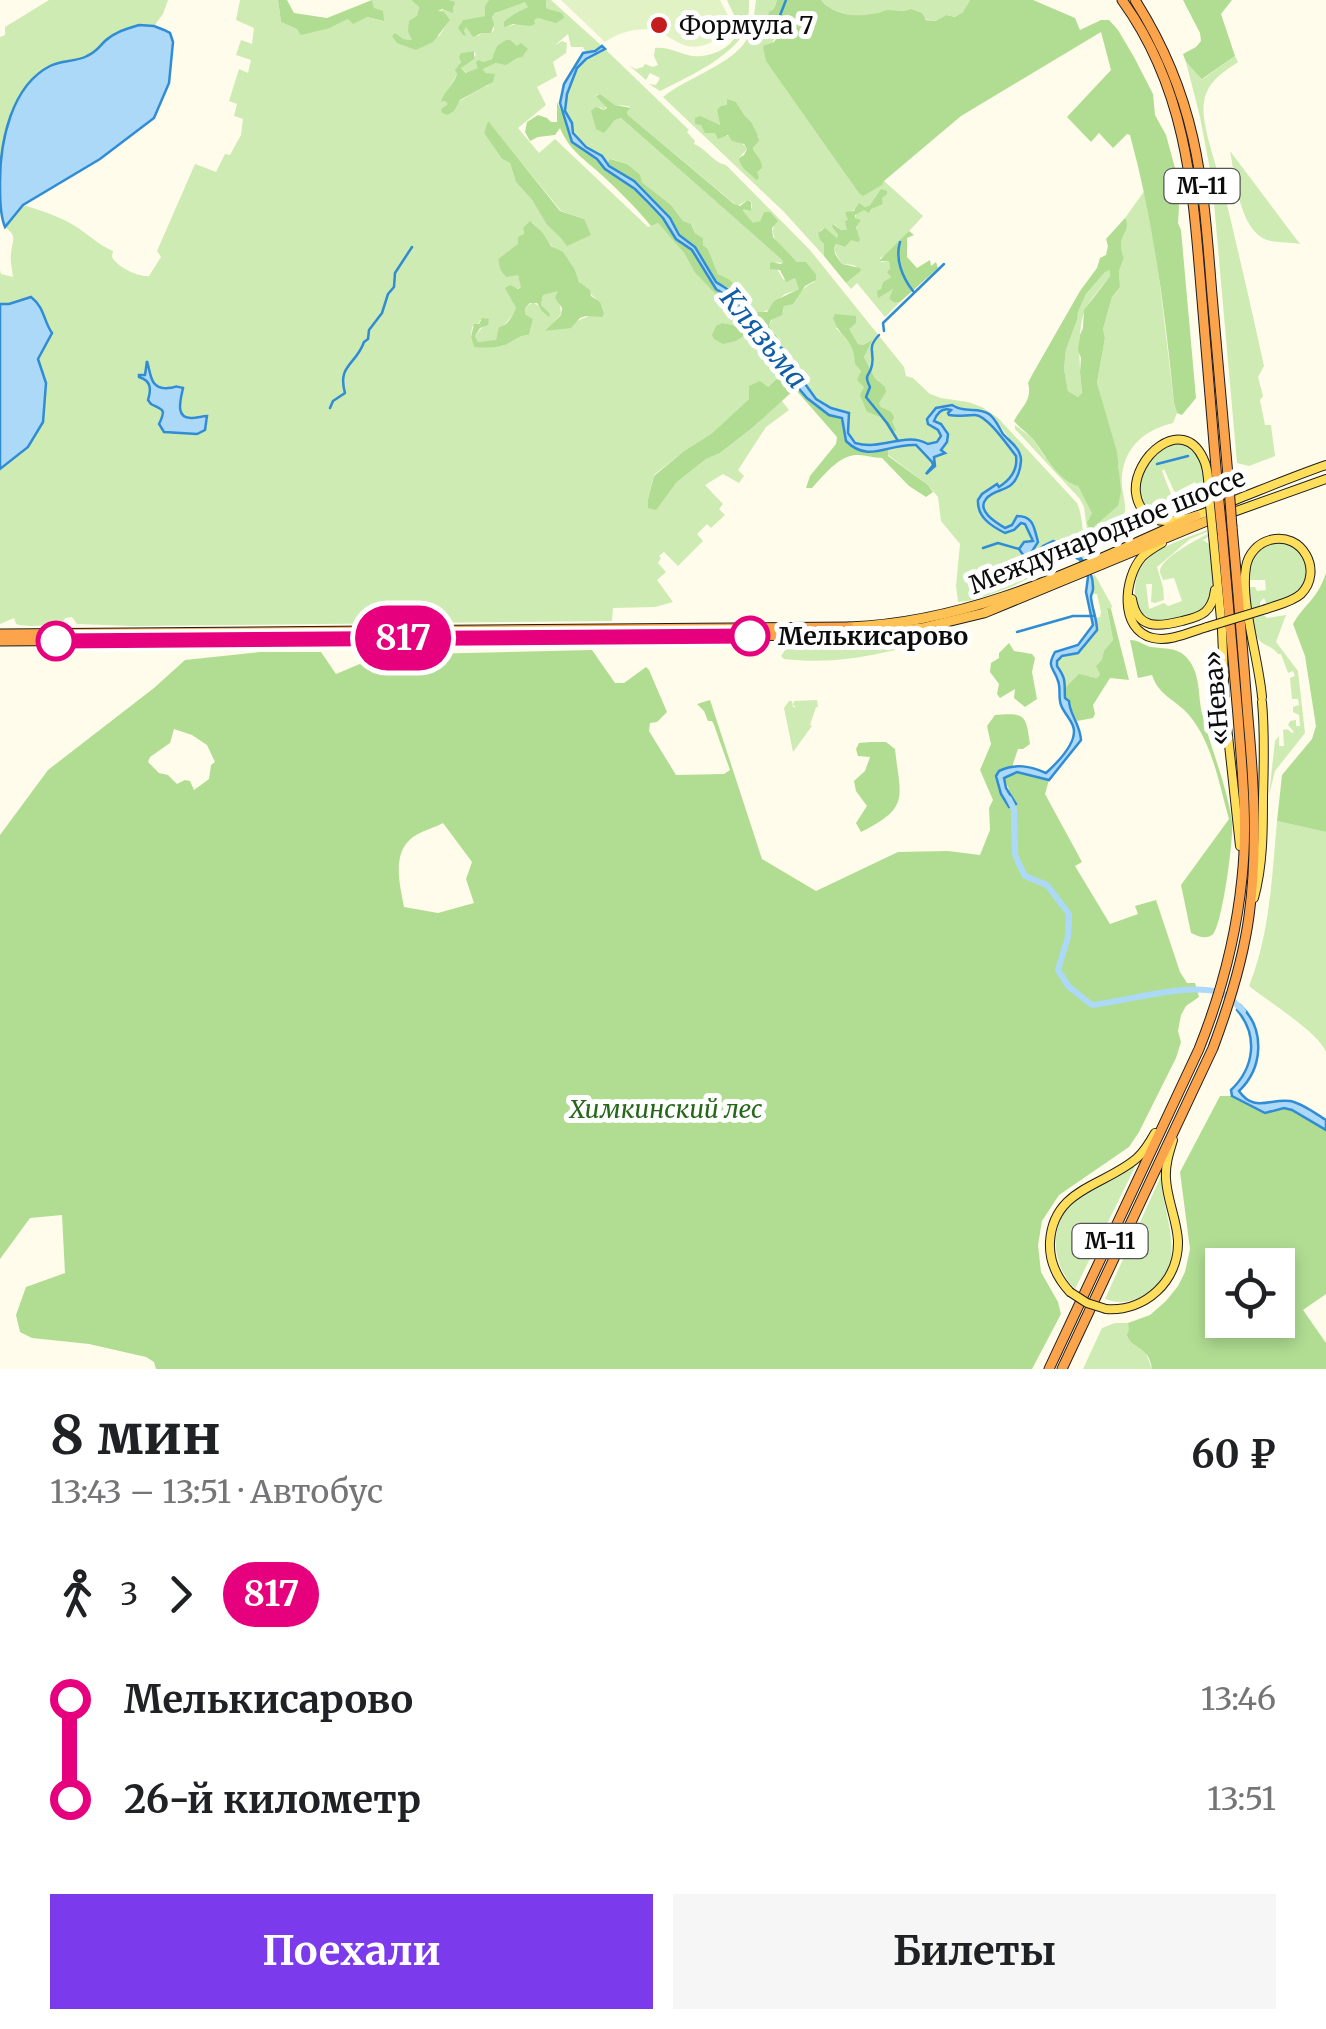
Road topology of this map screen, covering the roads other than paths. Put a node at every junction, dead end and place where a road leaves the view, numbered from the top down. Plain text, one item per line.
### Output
1 (1122, 0) edge
2 (1135, 0) edge
3 (1215, 391) junction
4 (1326, 465) edge
5 (1326, 479) edge
6 (1219, 492) junction
7 (1196, 516) junction
8 (1214, 518) joint
9 (1222, 531) junction
10 (1179, 534) junction
11 (1116, 555) junction
12 (1217, 574) junction
13 (1131, 584) junction
14 (0, 638) edge
15 (1242, 881) junction
16 (1249, 917) junction
17 (1170, 1113) junction
18 (1177, 1124) junction
19 (1049, 1369) edge
20 (1062, 1369) edge

1 - 3 highway, «Нева» / М-11
2 - 3 highway, «Нева» / М-11
3 - 6 highway, «Нева» / М-11
4 - 7 main road, Международное шоссе
5 - 8 main road
6 - 7 main road, М-11
6 - 9 highway, «Нева» / М-11, bridge
6 - 9 main road, М-11, bridge
7 - 11 highway, Международное шоссе
8 - 10 highway, Международное шоссе
9 - 12 main road, М-11
9 - 15 highway, «Нева» / М-11
9 - 16 highway, «Нева» / М-11
10 - 11 highway, Международное шоссе
10 - 13 main road
11 - 14 highway, Международное шоссе
12 - 13 main road
12 - 15 main road, М-11
13 - 16 main road, М-11, bridge
15 - 17 highway, «Нева» / М-11
16 - 18 highway, «Нева» / М-11
17 - 18 main road, М-11, bridge
17 - 19 highway, «Нева» / М-11
18 - 20 highway, «Нева» / М-11

